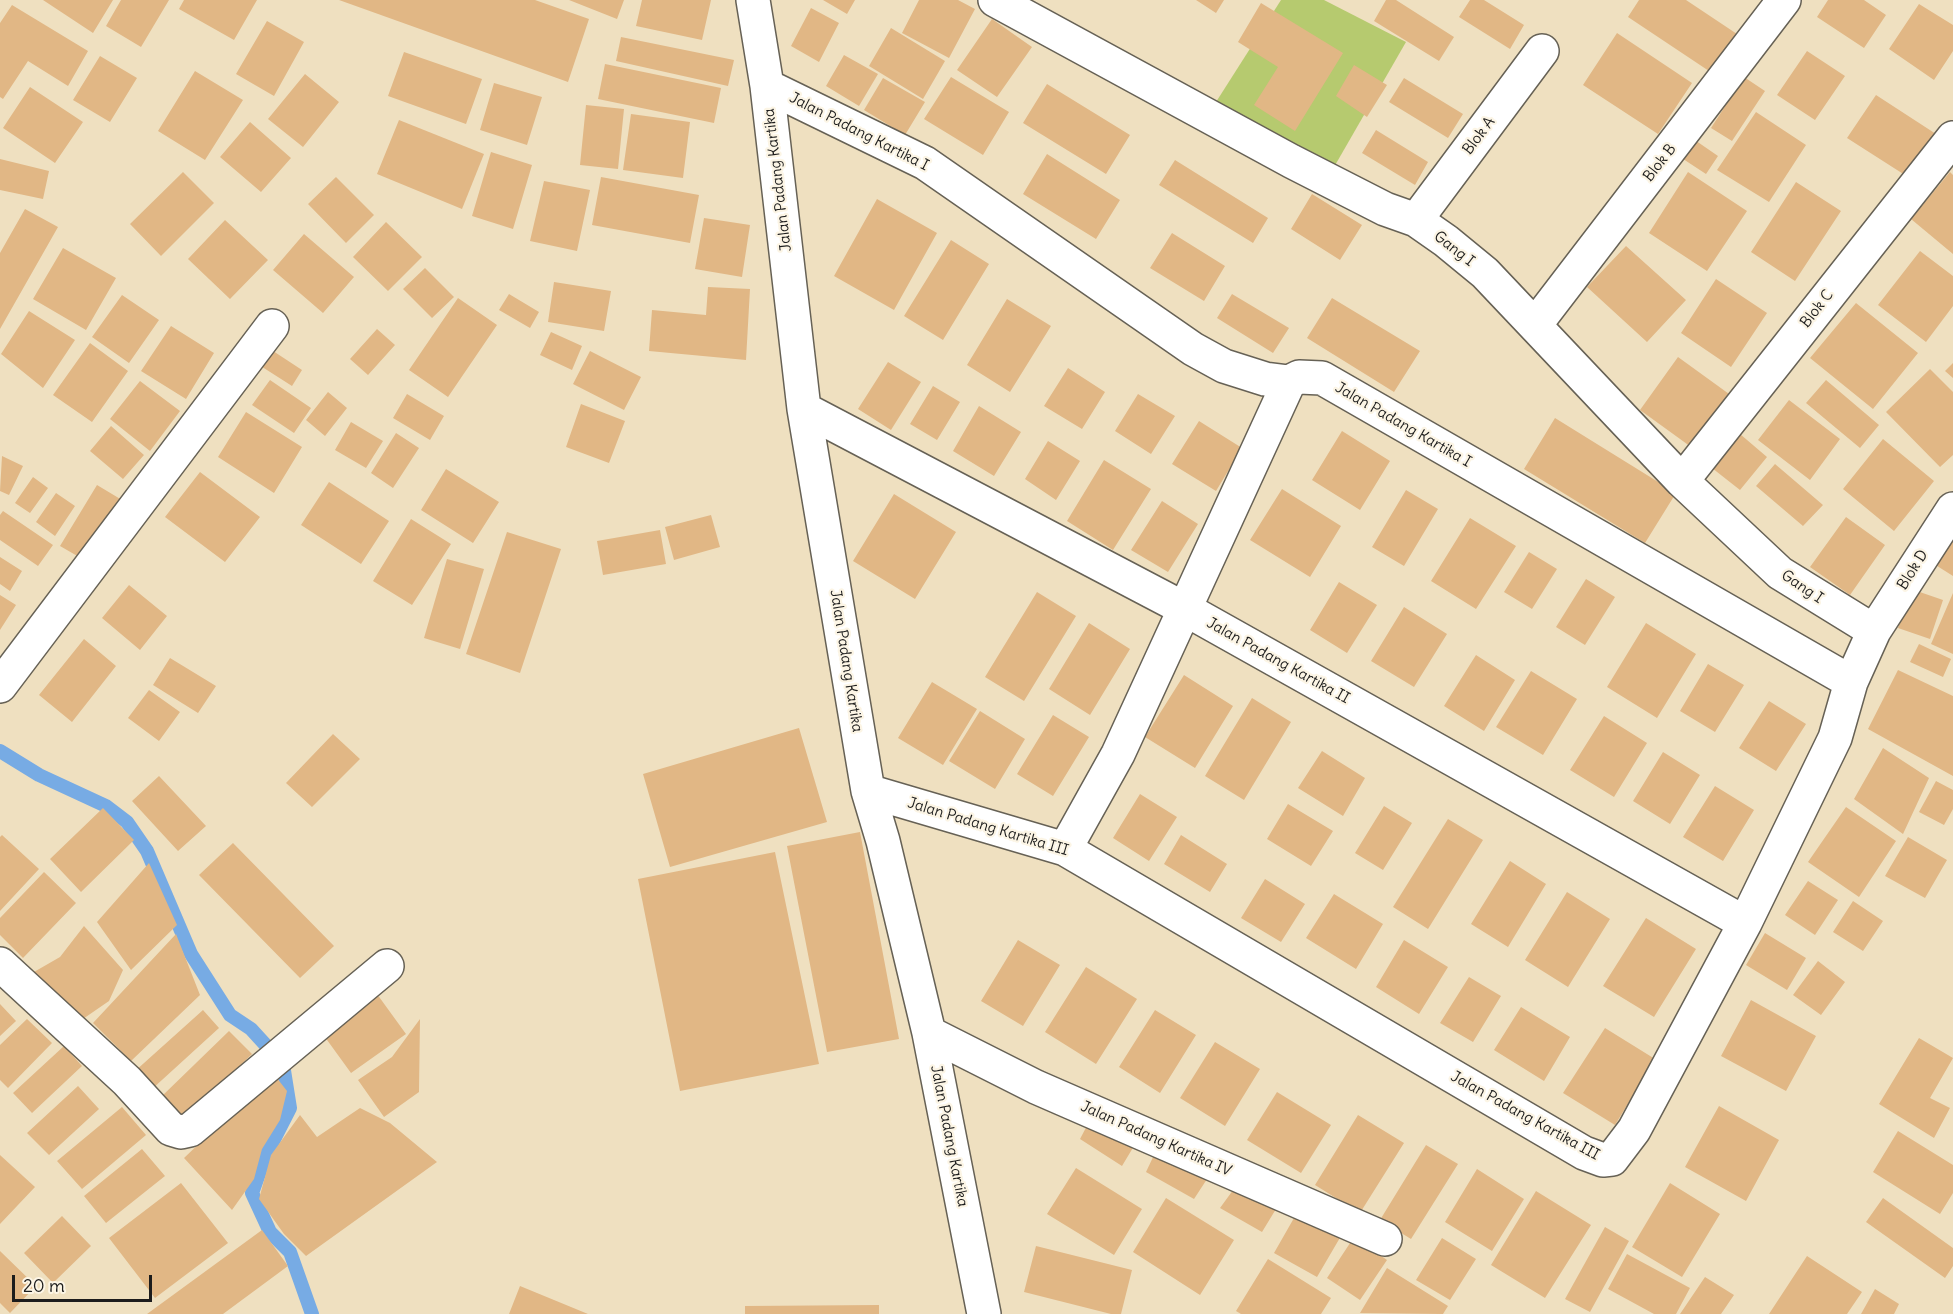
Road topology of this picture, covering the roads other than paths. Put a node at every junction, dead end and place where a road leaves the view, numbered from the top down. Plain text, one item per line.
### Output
1 (753, 0) edge
2 (995, 0) edge
3 (1784, 0) edge
4 (1542, 51) dead end
5 (767, 86) junction
6 (1953, 138) edge
7 (1416, 220) junction
8 (1535, 325) junction
9 (272, 326) dead end
10 (1289, 382) junction
11 (804, 409) junction
12 (1682, 480) junction
13 (1953, 509) edge
14 (1185, 609) junction
15 (1874, 631) junction
16 (1851, 682) junction
17 (0, 686) edge
18 (868, 791) junction
19 (1065, 849) junction
20 (1745, 923) junction
21 (0, 964) edge
22 (387, 966) dead end
23 (929, 1033) junction
24 (1385, 1239) dead end
25 (984, 1314) edge

1 - 5 street, Jalan Padang Kartika
2 - 7 street, Gang I
3 - 8 street, Blok B
4 - 7 street, Blok A
5 - 10 street, Jalan Padang Kartika I
5 - 11 street, Jalan Padang Kartika
6 - 12 street, Blok C
7 - 8 street, Gang I
8 - 12 street, Gang I
9 - 17 street
10 - 14 street
10 - 16 street, Jalan Padang Kartika I
11 - 14 street, Jalan Padang Kartika II
11 - 18 street, Jalan Padang Kartika
12 - 15 street, Gang I
13 - 15 street, Blok D
14 - 19 street
14 - 20 street, Jalan Padang Kartika II
15 - 16 street, Jalan Padang Kartika III
16 - 20 street, Jalan Padang Kartika III
18 - 19 street, Jalan Padang Kartika III
18 - 23 street, Jalan Padang Kartika
19 - 20 street, Jalan Padang Kartika III
21 - 22 street
23 - 24 street, Jalan Padang Kartika IV
23 - 25 street, Jalan Padang Kartika

